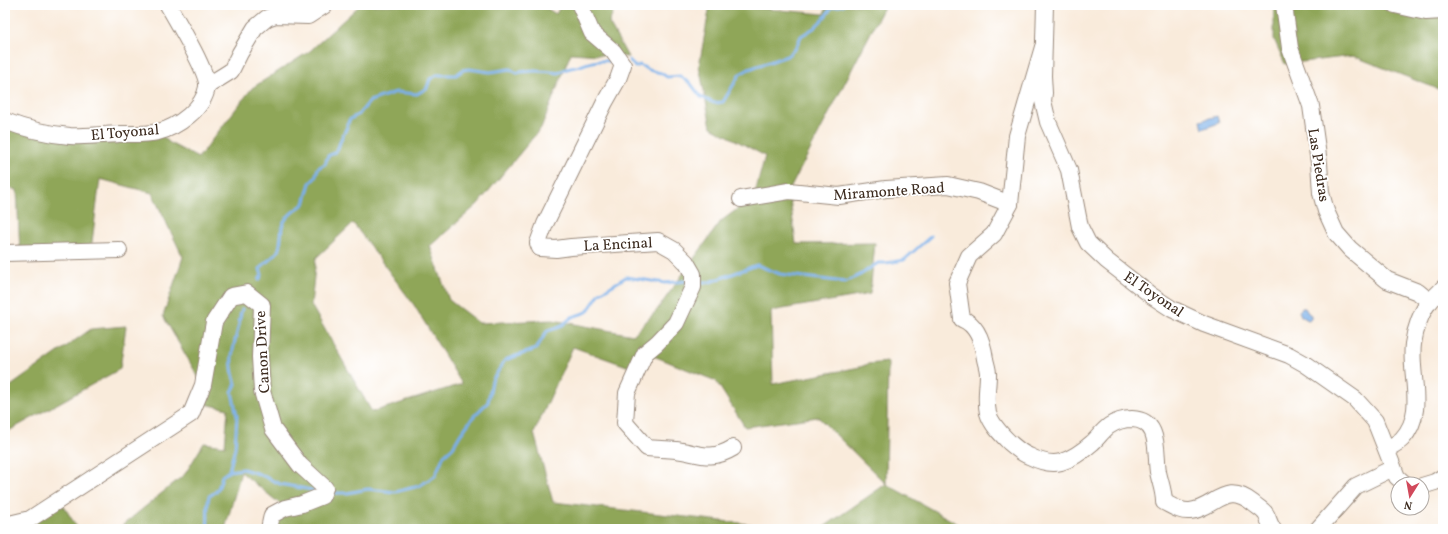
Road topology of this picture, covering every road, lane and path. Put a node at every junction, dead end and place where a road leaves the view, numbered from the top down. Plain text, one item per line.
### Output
1 (168, 5) edge
2 (325, 5) edge
3 (580, 5) edge
4 (1045, 5) edge
5 (1284, 5) edge
6 (1394, 5) edge
7 (1443, 12) edge
8 (1043, 48) junction
9 (208, 86) junction
10 (5, 121) edge
11 (741, 199) dead end
12 (1010, 204) junction
13 (119, 250) dead end
14 (5, 253) edge
15 (1443, 288) edge
16 (1430, 302) junction
17 (733, 448) dead end
18 (1387, 449) junction
19 (1394, 468) junction
20 (1397, 476) edge
21 (1443, 477) edge
22 (1430, 484) edge
23 (5, 525) edge
24 (270, 529) edge
25 (1273, 529) edge
26 (1318, 529) edge

1 - 9 street
2 - 9 street
3 - 17 street, La Encinal
4 - 8 street, El Toyonal
5 - 16 street, Las Piedras
6 - 7 street
8 - 12 street
8 - 18 street, El Toyonal
9 - 10 street, El Toyonal
11 - 12 street, Miramonte Road
12 - 25 street
13 - 14 street
15 - 16 street
16 - 18 street
18 - 19 street, El Toyonal
19 - 20 street, El Toyonal
19 - 26 street
21 - 22 street
23 - 24 street, Canon Drive

